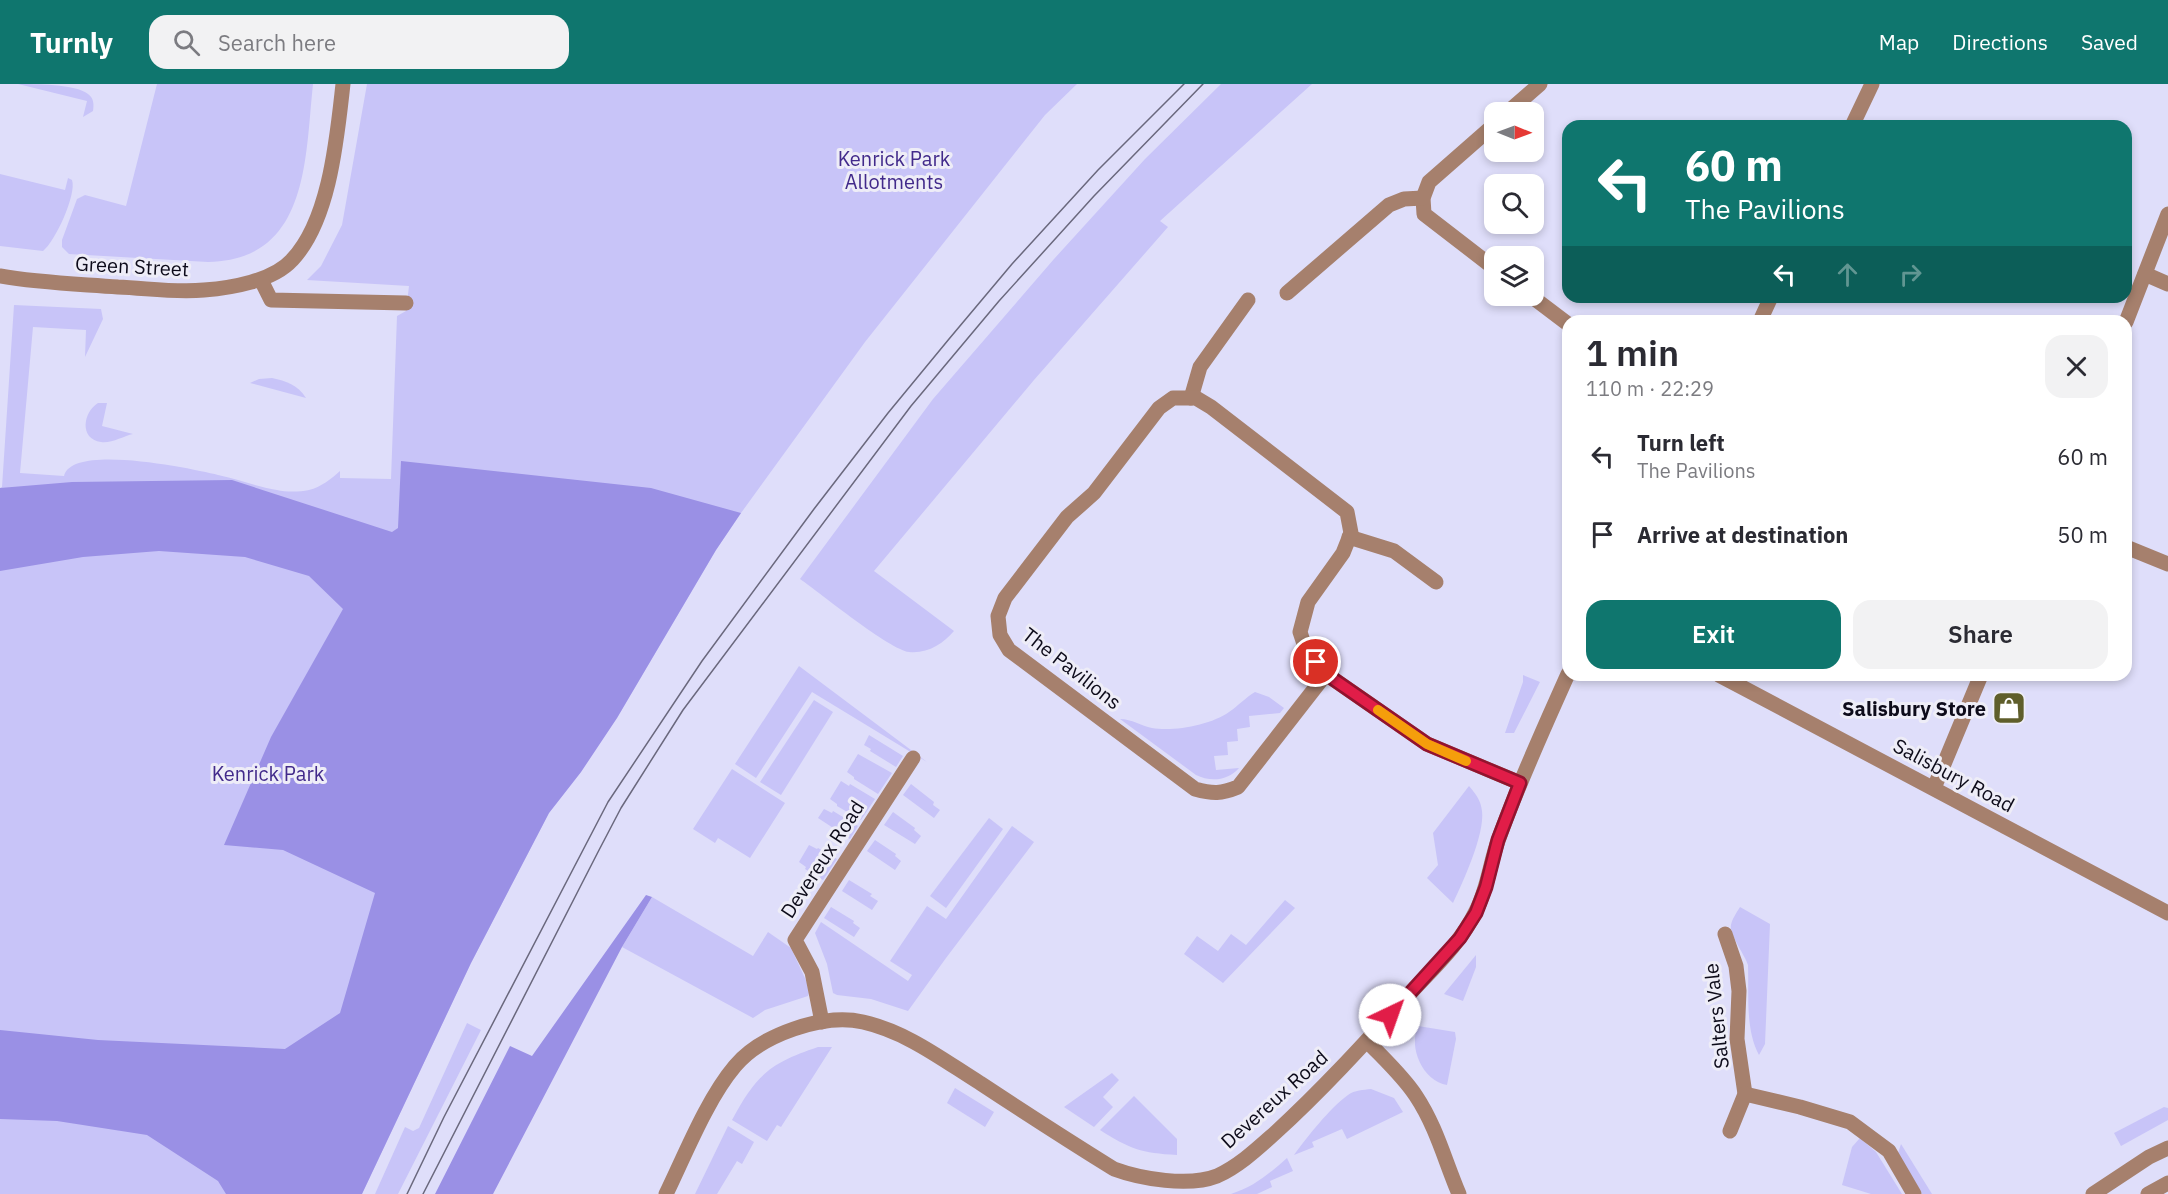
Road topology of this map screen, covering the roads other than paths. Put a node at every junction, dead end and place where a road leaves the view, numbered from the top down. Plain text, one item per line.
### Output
1 (343, 84) edge
2 (1540, 84) edge
3 (1872, 84) edge
4 (1519, 102) edge
5 (1855, 120) edge
6 (1484, 134) edge
7 (1423, 198) junction
8 (2168, 214) edge
9 (1484, 260) edge
10 (2145, 274) junction
11 (0, 276) edge
12 (261, 280) junction
13 (2168, 284) edge
14 (1287, 293) dead end
15 (1248, 300) dead end
16 (406, 303) dead end
17 (1544, 306) edge
18 (2129, 315) edge
19 (1562, 319) edge
20 (1191, 398) junction
21 (1349, 537) junction
22 (2132, 549) edge
23 (2168, 564) edge
24 (1436, 582) dead end
25 (1326, 674) junction
26 (1565, 681) edge
27 (1730, 681) edge
28 (1979, 681) edge
29 (913, 758) dead end
30 (1520, 783) junction
31 (1934, 788) junction
32 (2168, 913) edge
33 (1725, 934) dead end
34 (822, 1022) junction
35 (1366, 1041) junction
36 (1746, 1094) junction
37 (1730, 1131) dead end
38 (2168, 1148) edge
39 (2168, 1183) edge
40 (1156, 1187) edge
41 (666, 1194) edge
42 (1459, 1194) edge
43 (1914, 1194) edge
44 (2093, 1194) edge
45 (2148, 1194) edge

1 - 12 street, Green Street
2 - 4 street
3 - 5 street
6 - 7 street
7 - 9 street
7 - 14 street
8 - 10 street
10 - 13 street
10 - 18 street
11 - 12 street, Green Street
12 - 16 street
15 - 20 street
17 - 19 street
20 - 21 street
20 - 25 street, The Pavilions
21 - 24 street
21 - 25 street
22 - 23 street
25 - 30 street
26 - 30 street, Devereux Road
27 - 31 street, Salisbury Road
28 - 31 street
29 - 34 street, Devereux Road
30 - 35 street, Devereux Road
31 - 32 street, Salisbury Road
33 - 36 street, Salters Vale
34 - 40 street, Devereux Road
34 - 41 street, Devereux Road
35 - 40 street, Devereux Road
35 - 42 street
36 - 37 street
36 - 43 street
38 - 44 street
39 - 45 street

